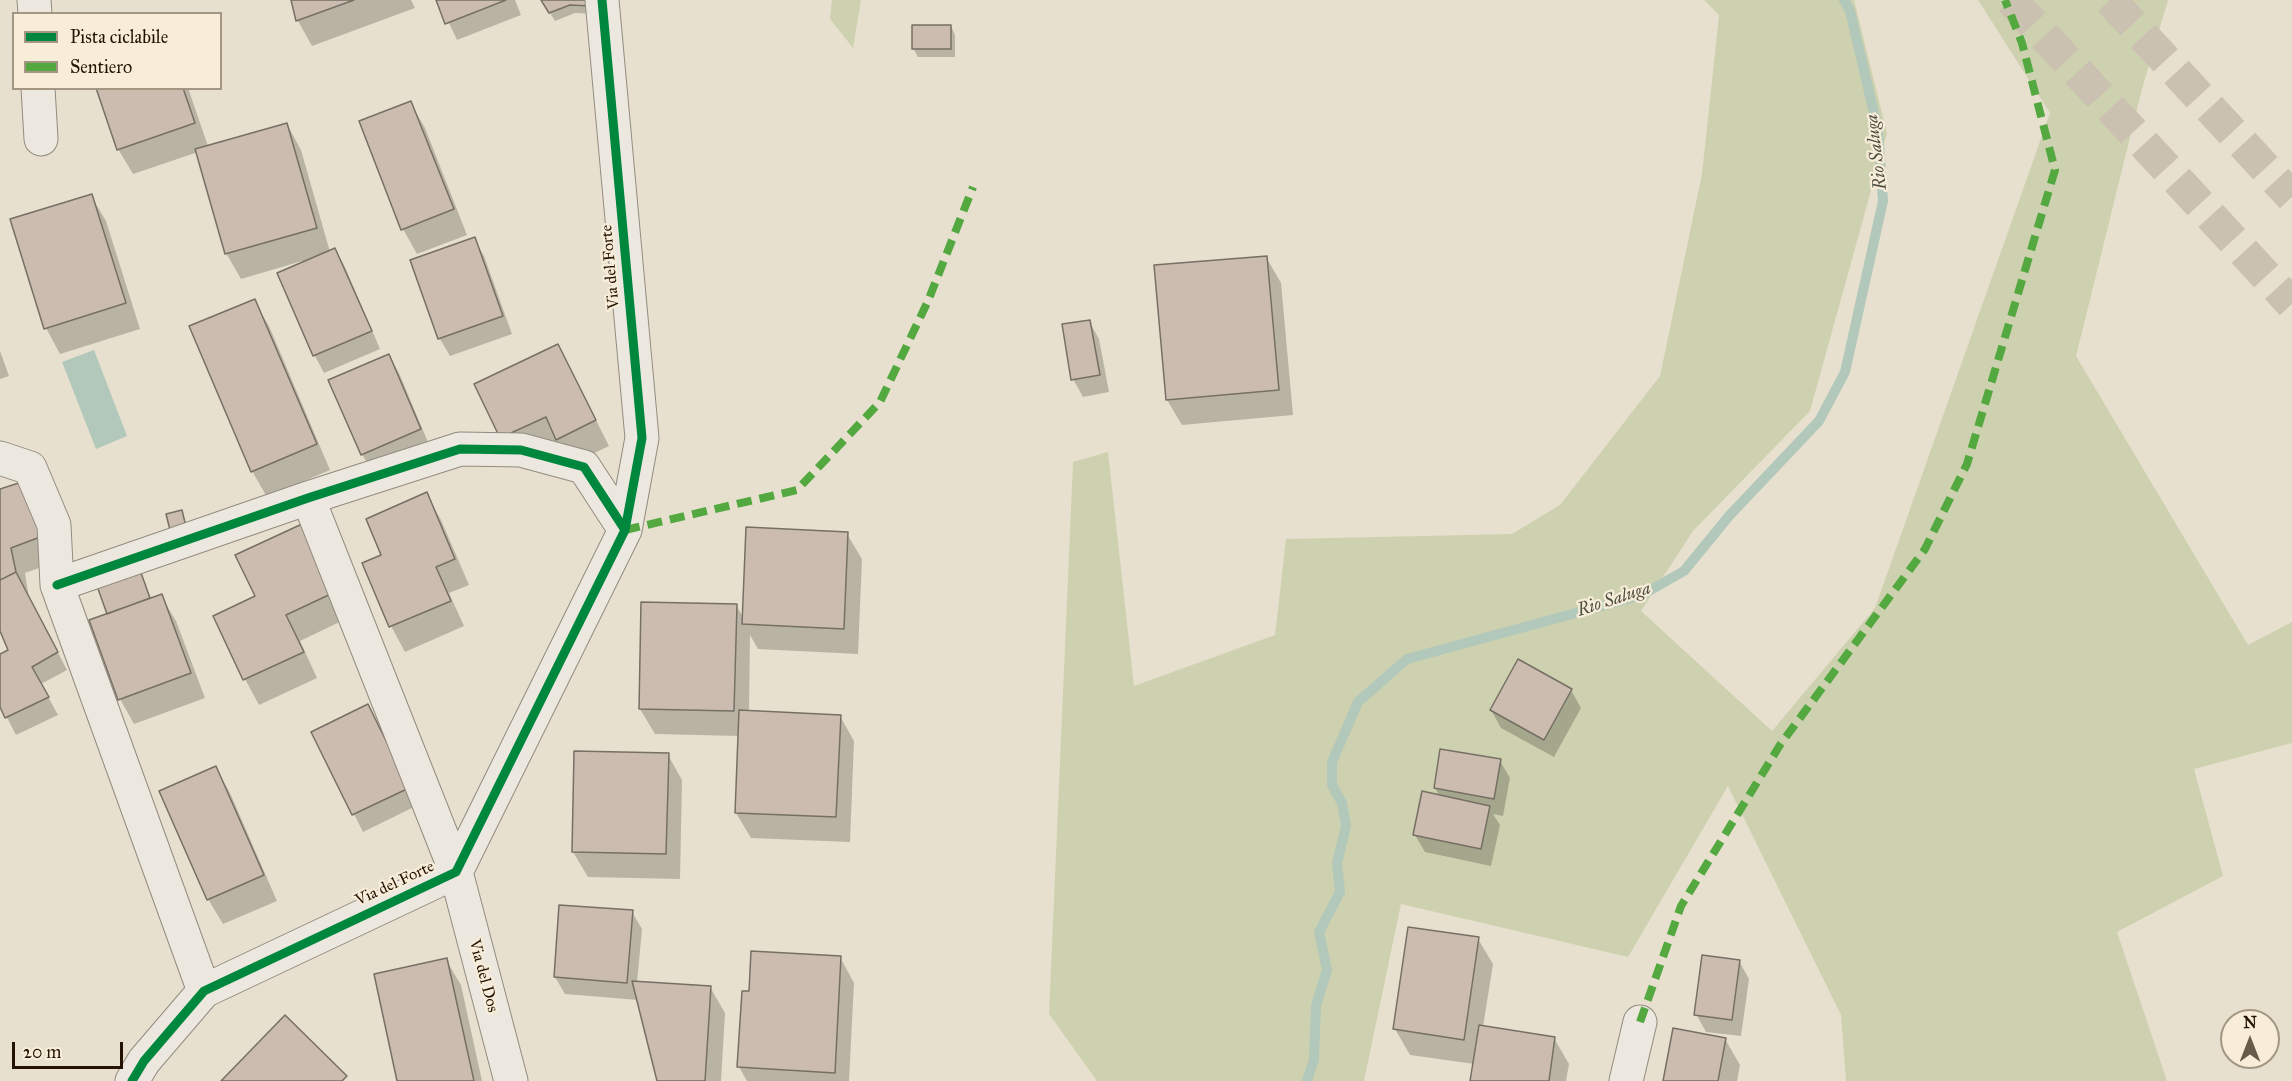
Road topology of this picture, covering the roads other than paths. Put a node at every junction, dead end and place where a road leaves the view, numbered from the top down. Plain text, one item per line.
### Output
1 (602, 0) edge
2 (39, 90) edge
3 (41, 139) dead end
4 (0, 458) edge
5 (308, 498) junction
6 (625, 530) junction
7 (57, 585) junction
8 (456, 872) junction
9 (204, 991) junction
10 (1640, 1022) dead end
11 (132, 1081) edge
12 (511, 1081) edge
13 (1626, 1081) edge

1 - 6 street, Via del Forte
2 - 3 street
4 - 7 street
5 - 6 street
5 - 7 street
5 - 8 street, Via del Dos
6 - 8 street, Via del Forte
7 - 9 street
8 - 9 street, Via del Forte
8 - 12 street, Via del Dos
9 - 11 street, Via del Forte
10 - 13 street

